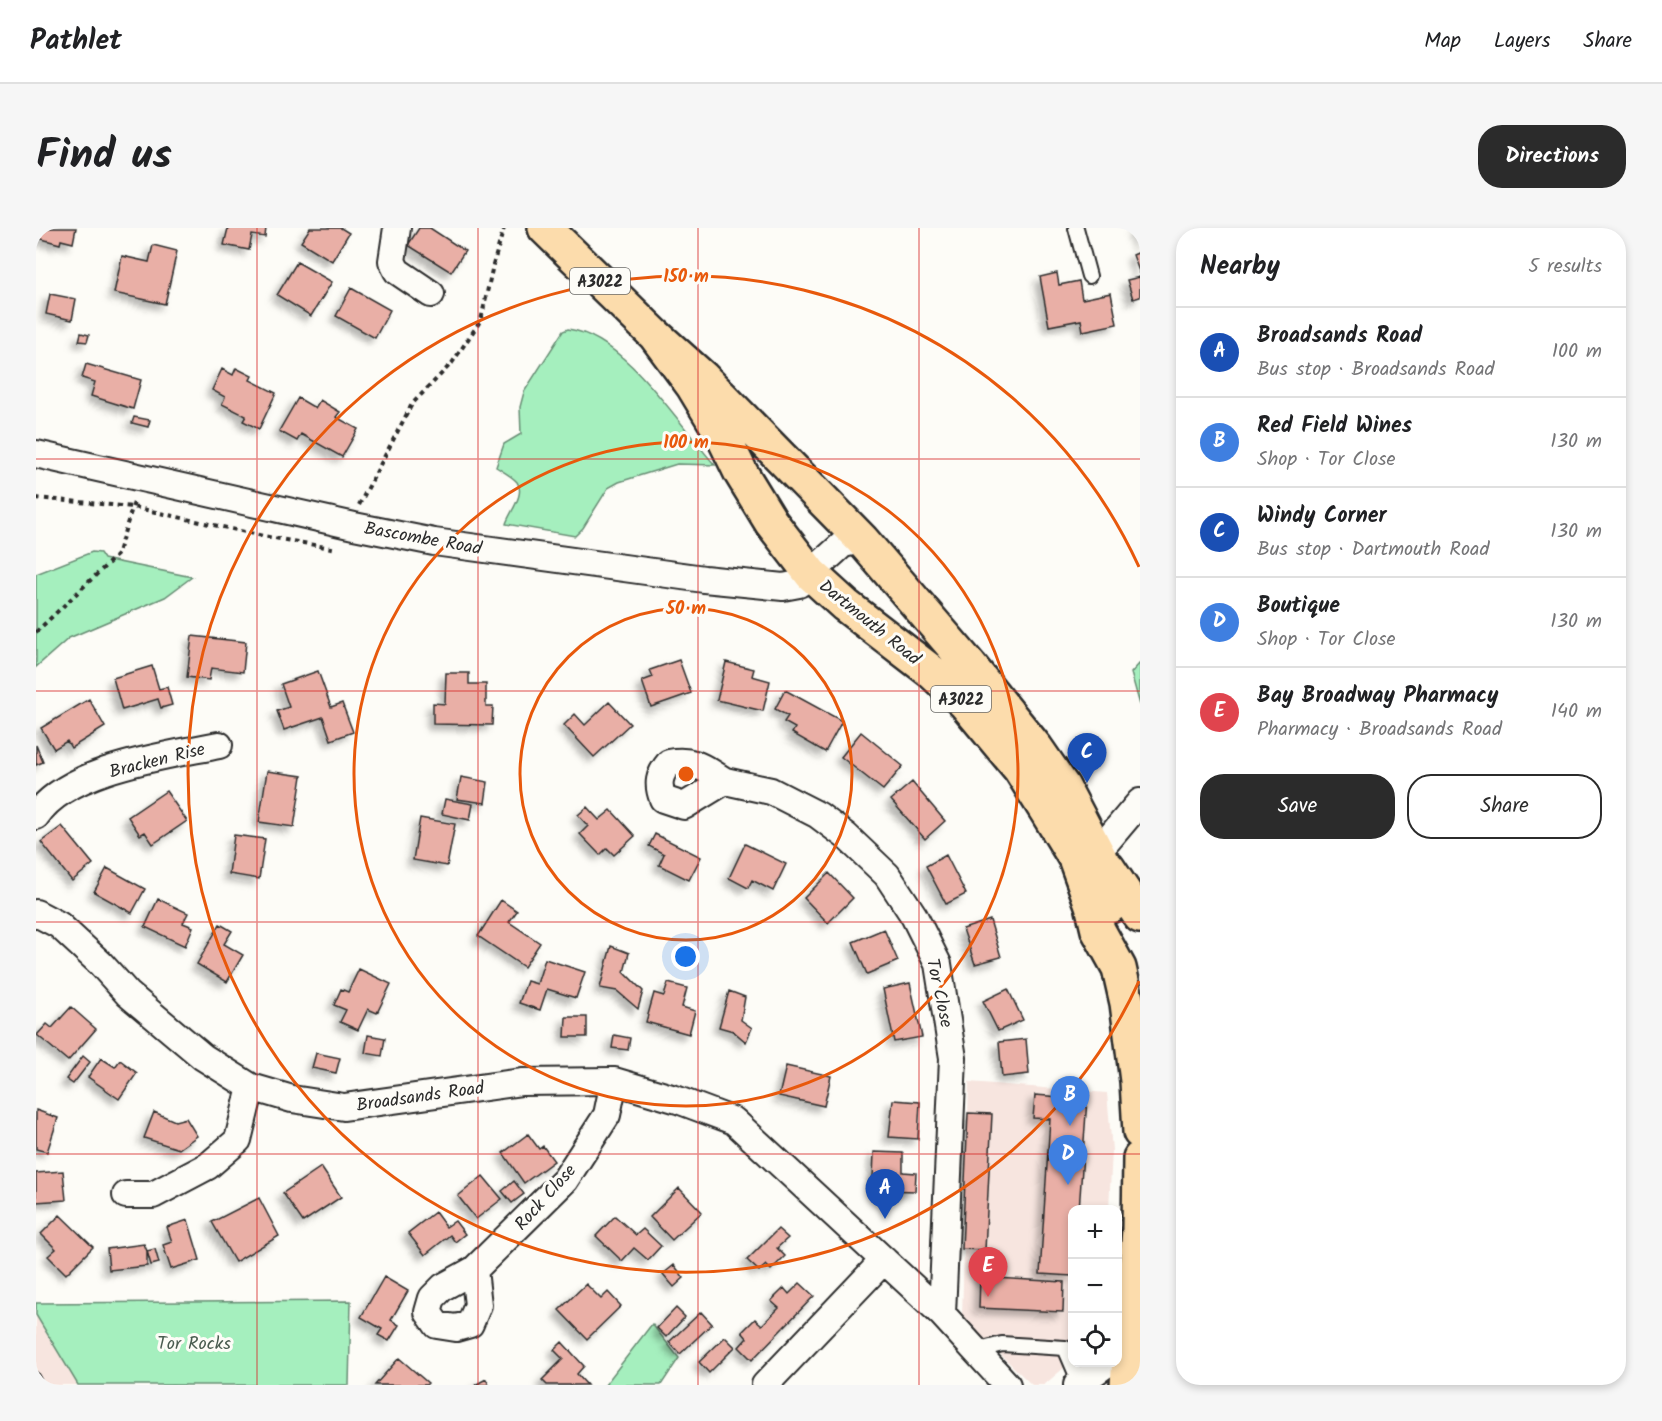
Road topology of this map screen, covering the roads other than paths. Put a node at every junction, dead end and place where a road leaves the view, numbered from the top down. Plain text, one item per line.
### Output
1 (397, 228) edge
2 (545, 228) edge
3 (1076, 228) edge
4 (1089, 276) dead end
5 (431, 294) dead end
6 (655, 335) junction
7 (36, 454) edge
8 (862, 540) junction
9 (811, 574) junction
10 (219, 745) dead end
11 (725, 781) dead end
12 (1140, 802) edge
13 (36, 816) edge
14 (1090, 855) junction
15 (36, 913) edge
16 (1140, 916) edge
17 (1134, 1002) edge
18 (614, 1081) junction
19 (251, 1087) junction
20 (1140, 1132) edge
21 (1140, 1158) edge
22 (126, 1195) dead end
23 (884, 1260) junction
24 (474, 1270) dead end
25 (942, 1314) junction
26 (1122, 1335) edge
27 (976, 1351) junction
28 (1103, 1367) edge
29 (1121, 1367) edge
30 (1079, 1384) edge
31 (765, 1385) edge
32 (1007, 1385) edge
33 (1127, 1385) edge

1 - 5 street
2 - 6 main road, Dartmouth Road / A3022
3 - 4 lane
6 - 8 main road, Dartmouth Road / A3022
6 - 9 main road, Dartmouth Road / A3022
7 - 9 street, Bascombe Road
8 - 9 street, Bascombe Road
8 - 14 main road, Dartmouth Road / A3022
9 - 14 main road, Dartmouth Road / A3022
10 - 13 street, Bracken Rise
11 - 25 street, Tor Close
12 - 14 street
14 - 16 main road, A3022
14 - 17 main road
15 - 19 street, Broadsands Road
17 - 20 main road
18 - 19 street, Broadsands Road
18 - 23 street, Broadsands Road
18 - 24 street, Rock Close
19 - 22 street
21 - 26 main road
23 - 25 street, Broadsands Road
23 - 31 street
25 - 27 street, Broadsands Road
27 - 30 lane
27 - 32 street, Broadsands Road
28 - 30 street
29 - 33 main road

